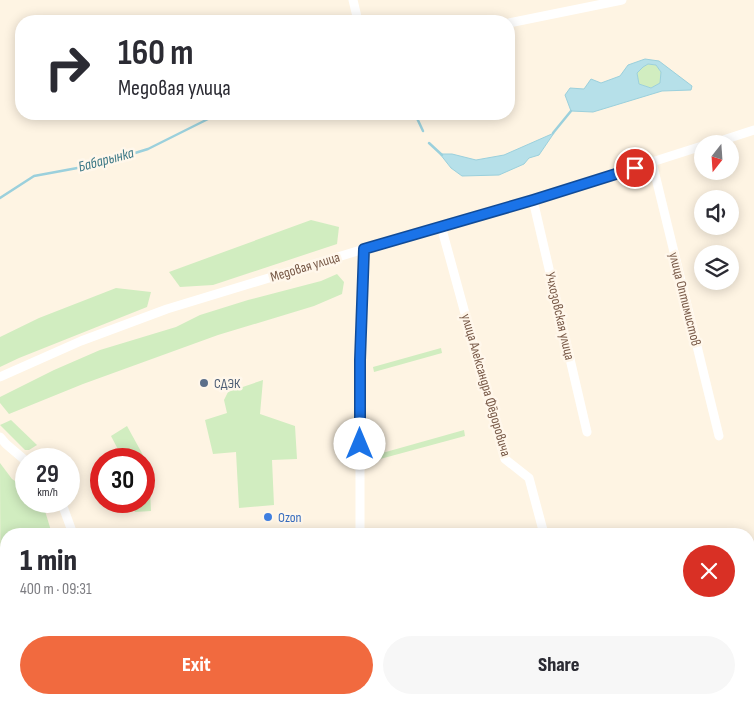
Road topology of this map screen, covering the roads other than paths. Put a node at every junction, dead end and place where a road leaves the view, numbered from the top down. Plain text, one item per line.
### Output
1 (353, 0) edge
2 (622, 0) edge
3 (357, 15) edge
4 (515, 22) edge
5 (754, 130) edge
6 (739, 135) edge
7 (694, 149) edge
8 (652, 162) junction
9 (533, 200) junction
10 (441, 226) junction
11 (364, 249) junction
12 (0, 377) edge
13 (587, 432) dead end
14 (719, 436) dead end
15 (0, 437) edge
16 (15, 452) edge
17 (65, 513) edge
18 (70, 528) edge
19 (360, 528) edge
20 (542, 528) edge

1 - 3 street
2 - 4 street
5 - 6 street
7 - 8 street, Медовая улица
8 - 9 street, Медовая улица
8 - 14 street, улица Оптимистов
9 - 10 street, Медовая улица
9 - 13 street, Учхозовская улица
10 - 11 street, Медовая улица
10 - 20 street, улица Александра Фёдоровича
11 - 12 street, Медовая улица
11 - 19 street
15 - 16 street
17 - 18 street

